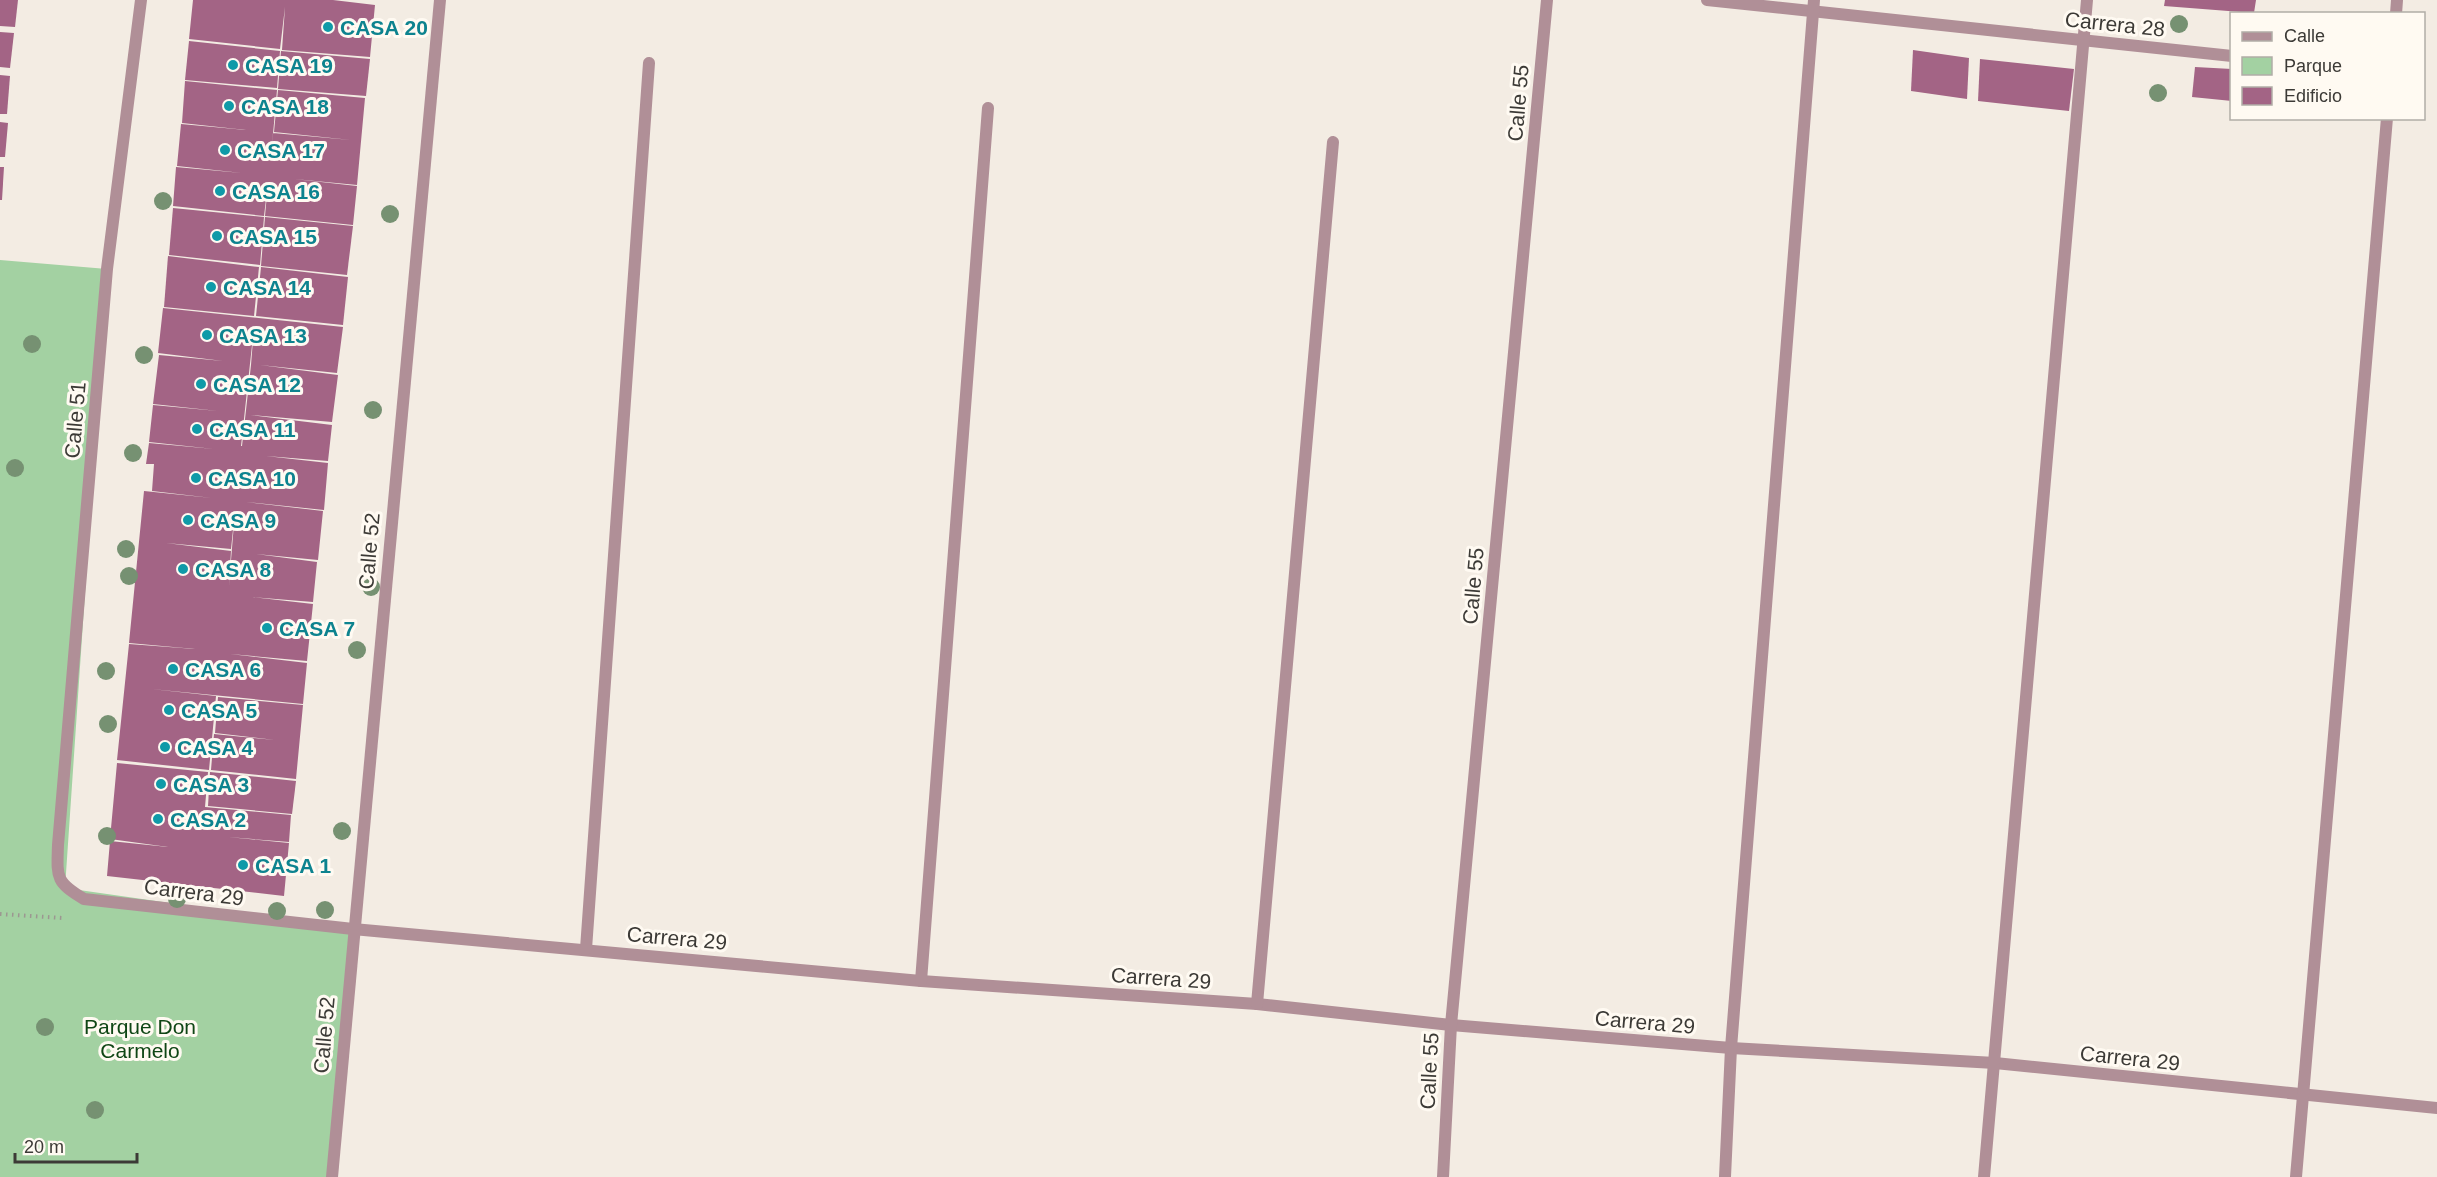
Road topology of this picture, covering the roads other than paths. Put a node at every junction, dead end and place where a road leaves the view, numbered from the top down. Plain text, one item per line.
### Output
1 (141, 0) edge
2 (440, 0) edge
3 (1547, 0) edge
4 (1707, 0) edge
5 (2087, 0) edge
6 (1814, 6) edge
7 (2084, 40) junction
8 (2230, 56) edge
9 (650, 63) dead end
10 (988, 108) dead end
11 (2387, 120) edge
12 (1333, 142) dead end
13 (65, 888) joint
14 (353, 930) junction
15 (586, 949) junction
16 (921, 981) junction
17 (1257, 1004) junction
18 (1451, 1025) junction
19 (1731, 1048) junction
20 (1995, 1063) junction
21 (2303, 1096) junction
22 (2437, 1108) edge
23 (332, 1177) edge
24 (1443, 1177) edge
25 (1725, 1177) edge
26 (1984, 1177) edge
27 (2296, 1177) edge

1 - 13 street, Calle 51
2 - 14 street, Calle 52
3 - 18 street, Calle 55
4 - 6 street, Carrera 28
5 - 7 street
6 - 7 street, Carrera 28
6 - 19 street
7 - 8 street, Carrera 28
7 - 20 street
9 - 15 street
10 - 16 street
11 - 21 street
12 - 17 street
13 - 14 street, Carrera 29
14 - 15 street, Carrera 29
14 - 23 street, Calle 52
15 - 16 street, Carrera 29
16 - 17 street, Carrera 29
17 - 18 street, Carrera 29
18 - 19 street, Carrera 29
18 - 24 street, Calle 55
19 - 20 street, Carrera 29
19 - 25 street
20 - 21 street, Carrera 29
20 - 26 street
21 - 22 street, Carrera 29
21 - 27 street

